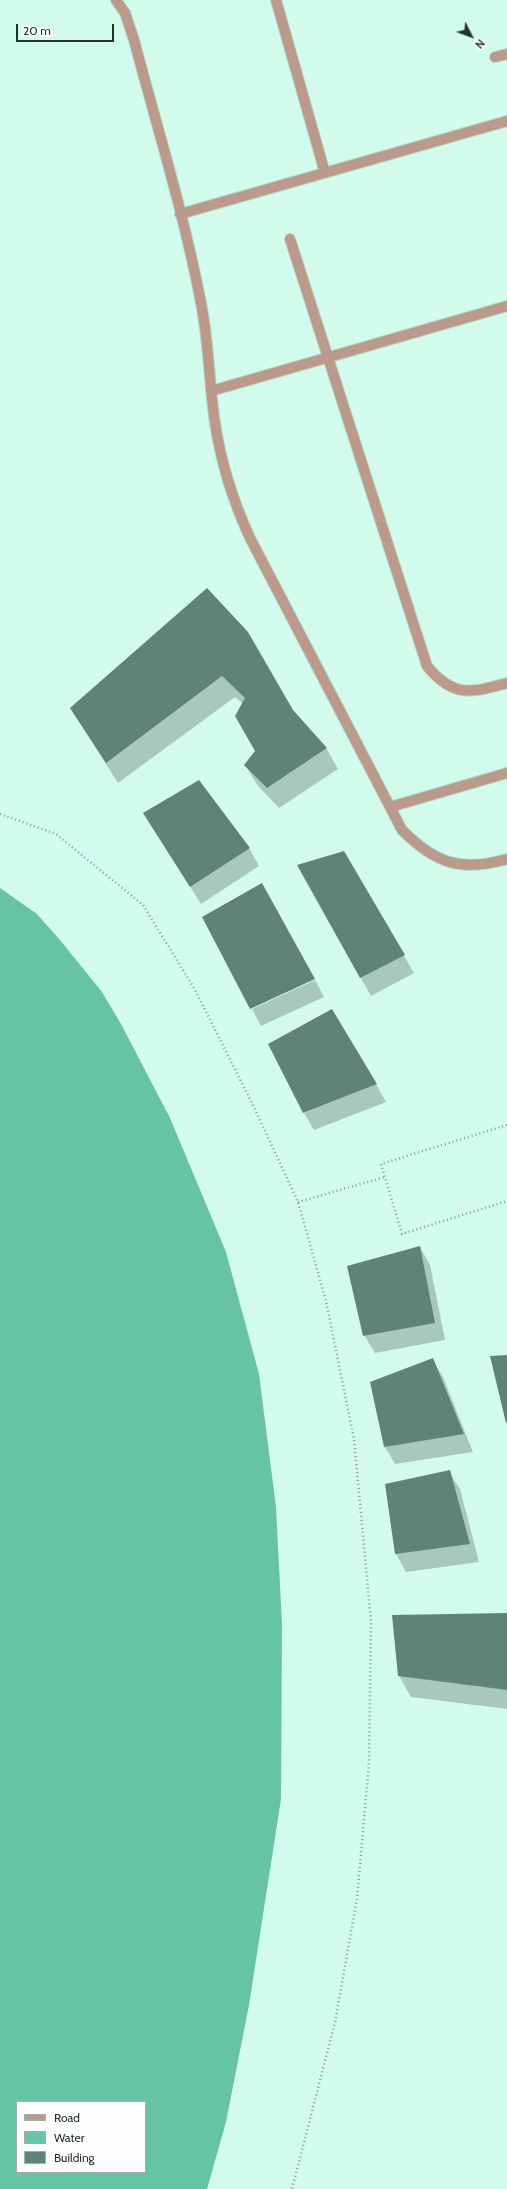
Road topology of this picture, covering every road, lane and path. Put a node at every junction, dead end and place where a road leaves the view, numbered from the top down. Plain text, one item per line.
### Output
1 (116, 0) edge
2 (276, 0) edge
3 (507, 54) edge
4 (495, 58) dead end
5 (507, 121) edge
6 (325, 173) junction
7 (180, 214) junction
8 (290, 240) dead end
9 (507, 306) edge
10 (327, 358) junction
11 (211, 391) junction
12 (507, 683) edge
13 (507, 773) edge
14 (390, 807) junction
15 (0, 814) edge
16 (507, 859) edge
17 (507, 1126) edge
18 (385, 1177) junction
19 (507, 1201) edge
20 (298, 1202) junction
21 (292, 2189) edge

1 - 7 street
2 - 6 street
3 - 4 street
5 - 6 street
6 - 7 street
7 - 11 street
8 - 10 street
9 - 10 street
10 - 11 street
10 - 12 street
11 - 14 street
13 - 14 street
14 - 16 street
15 - 20 path
17 - 18 path
18 - 19 path
18 - 20 path
20 - 21 path

